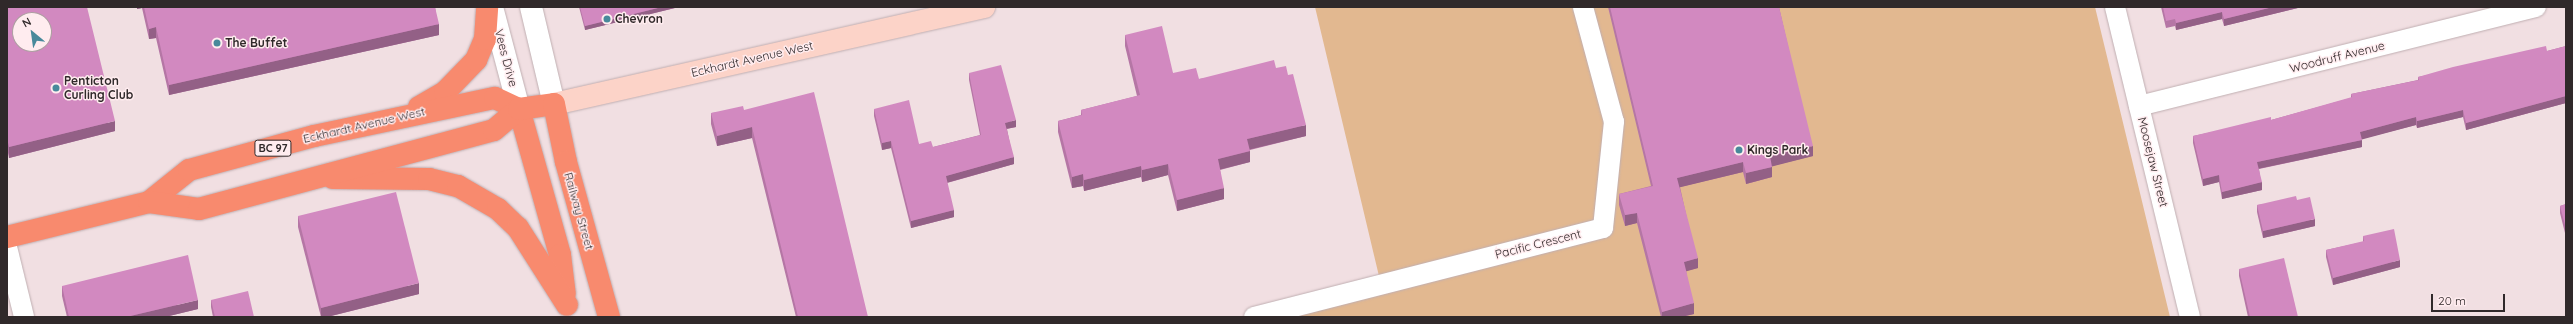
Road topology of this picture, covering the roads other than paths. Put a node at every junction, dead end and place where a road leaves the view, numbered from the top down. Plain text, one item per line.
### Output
1 (487, 7) edge
2 (492, 7) edge
3 (531, 7) edge
4 (984, 7) edge
5 (1583, 7) edge
6 (2115, 7) edge
7 (2536, 7) edge
8 (554, 104) junction
9 (2139, 106) junction
10 (519, 109) junction
11 (407, 114) junction
12 (308, 178) junction
13 (149, 202) junction
14 (7, 237) edge
15 (7, 247) edge
16 (568, 311) edge
17 (24, 317) edge
18 (609, 317) edge
19 (1254, 317) edge
20 (2190, 317) edge

1 - 11 highway
2 - 10 street, Vees Drive
3 - 8 street
4 - 8 main road, Eckhardt Avenue West
5 - 19 street, Pacific Crescent
6 - 9 street, Moosejaw Street
7 - 9 street, Woodruff Avenue
8 - 10 highway, Eckhardt Avenue West
8 - 18 highway, Railway Street
9 - 20 street, Moosejaw Street
10 - 11 highway, Eckhardt Avenue West / BC 97
10 - 12 highway, Eckhardt Avenue West / BC 97
10 - 16 highway
11 - 13 highway, Eckhardt Avenue West / BC 97
12 - 13 highway, Eckhardt Avenue West / BC 97
12 - 16 highway
13 - 14 highway, Eckhardt Avenue West / BC 97
15 - 17 street

